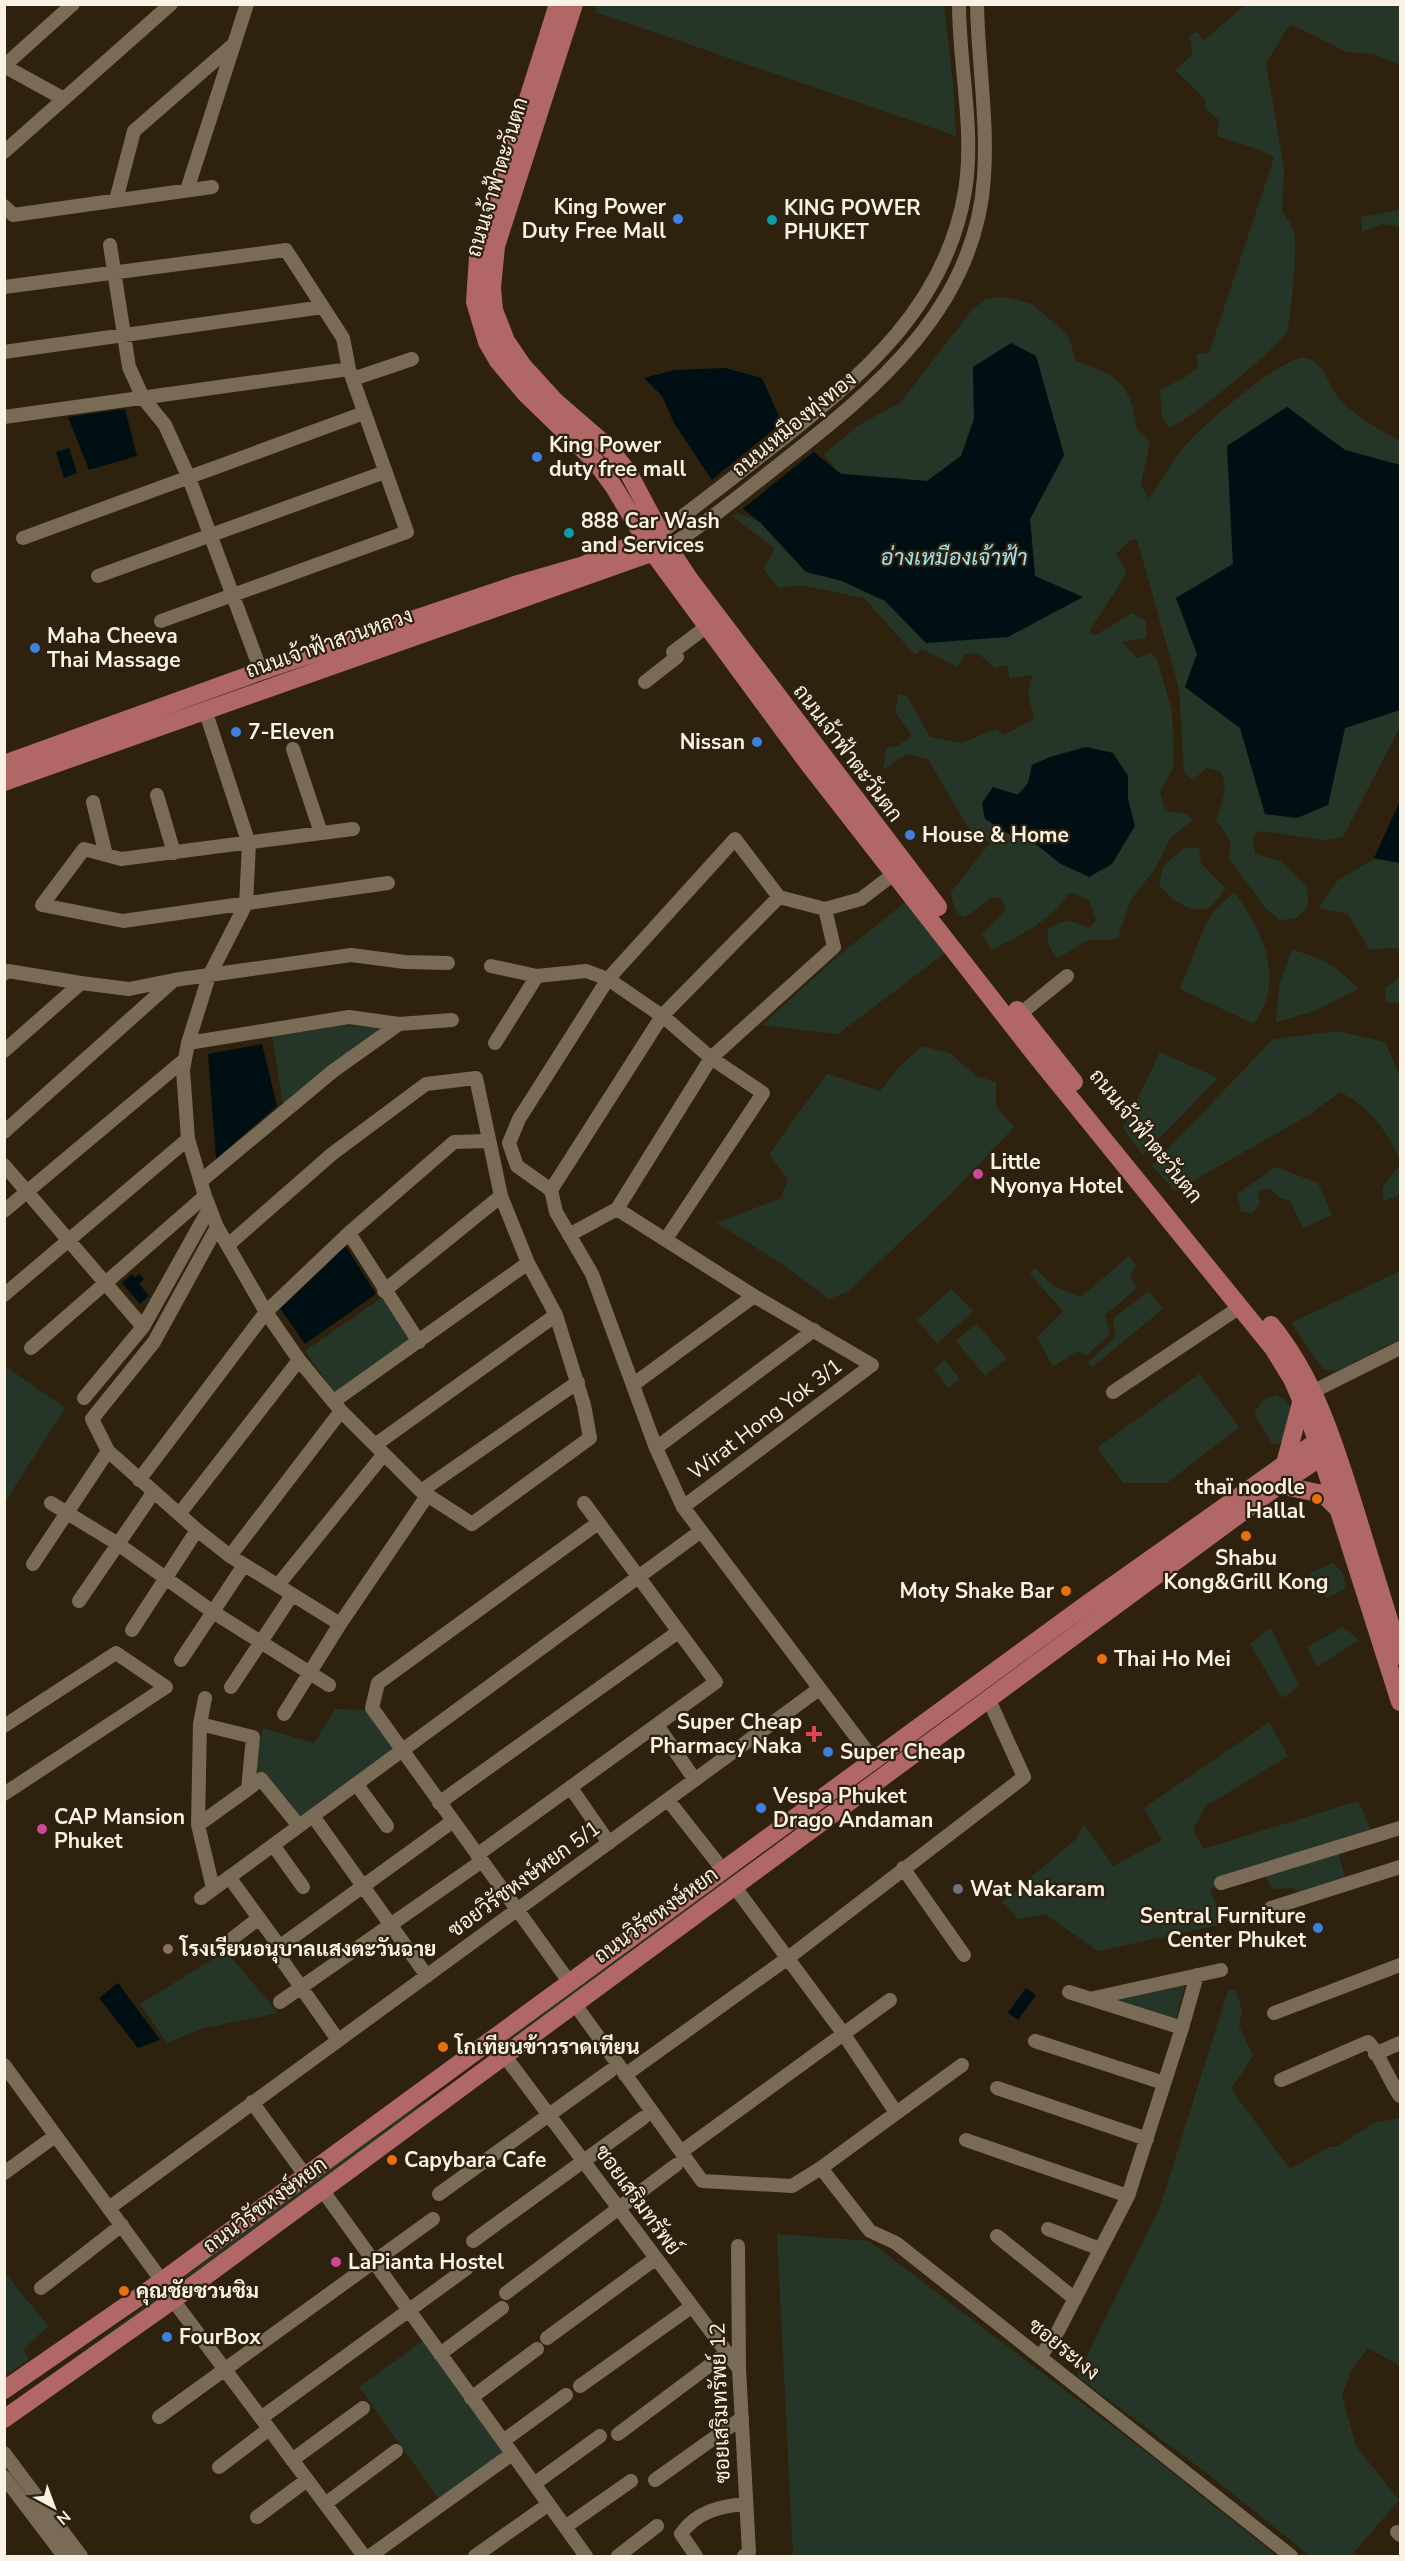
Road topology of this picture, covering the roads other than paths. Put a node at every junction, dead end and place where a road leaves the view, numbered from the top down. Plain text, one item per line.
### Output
1 (73, 4) edge
2 (171, 4) edge
3 (247, 4) edge
4 (558, 4) edge
5 (574, 4) edge
6 (959, 4) edge
7 (977, 4) edge
8 (234, 44) junction
9 (978, 46) junction
10 (960, 48) junction
11 (4, 66) edge
12 (64, 99) junction
13 (4, 152) edge
14 (212, 187) dead end
15 (187, 190) junction
16 (116, 200) junction
17 (4, 206) edge
18 (110, 245) dead end
19 (114, 271) junction
20 (4, 287) edge
21 (322, 308) junction
22 (124, 333) junction
23 (4, 352) edge
24 (412, 359) dead end
25 (351, 374) junction
26 (143, 398) junction
27 (364, 413) junction
28 (4, 417) edge
29 (385, 472) junction
30 (189, 478) junction
31 (211, 535) junction
32 (23, 537) dead end
33 (657, 543) junction
34 (98, 576) dead end
35 (233, 593) junction
36 (161, 621) dead end
37 (706, 627) junction
38 (261, 671) junction
39 (645, 682) dead end
40 (205, 710) junction
41 (93, 741) junction
42 (292, 749) dead end
43 (4, 764) edge
44 (4, 782) edge
45 (157, 795) dead end
46 (93, 802) dead end
47 (353, 829) dead end
48 (321, 833) junction
49 (249, 844) junction
50 (174, 853) junction
51 (106, 855) junction
52 (895, 873) junction
53 (388, 883) dead end
54 (779, 897) junction
55 (246, 904) junction
56 (825, 909) junction
57 (448, 963) dead end
58 (490, 966) dead end
59 (4, 974) edge
60 (1067, 975) dead end
61 (209, 976) junction
62 (537, 976) junction
63 (608, 979) junction
64 (174, 980) junction
65 (81, 983) junction
66 (1020, 1014) junction
67 (662, 1016) junction
68 (452, 1020) dead end
69 (399, 1024) junction
70 (188, 1043) junction
71 (495, 1043) dead end
72 (4, 1051) edge
73 (711, 1058) junction
74 (184, 1060) junction
75 (4, 1132) edge
76 (188, 1139) junction
77 (488, 1141) junction
78 (4, 1165) edge
79 (201, 1181) junction
80 (550, 1190) junction
81 (28, 1191) junction
82 (501, 1196) junction
83 (207, 1202) junction
84 (617, 1209) junction
85 (4, 1211) edge
86 (217, 1227) junction
87 (349, 1233) junction
88 (569, 1235) junction
89 (69, 1239) junction
90 (666, 1239) junction
91 (228, 1245) junction
92 (528, 1263) junction
93 (106, 1284) junction
94 (384, 1290) junction
95 (4, 1295) edge
96 (754, 1296) junction
97 (1240, 1307) junction
98 (266, 1312) junction
99 (556, 1315) junction
100 (143, 1327) junction
101 (814, 1330) junction
102 (420, 1342) junction
103 (31, 1348) dead end
104 (1401, 1348) edge
105 (299, 1360) junction
106 (578, 1382) junction
107 (634, 1384) junction
108 (1113, 1392) dead end
109 (1308, 1395) junction
110 (84, 1398) dead end
111 (337, 1406) junction
112 (1325, 1445) junction
113 (656, 1448) junction
114 (108, 1450) junction
115 (380, 1450) junction
116 (1286, 1460) junction
117 (139, 1480) junction
118 (1279, 1485) junction
119 (153, 1493) junction
120 (424, 1493) junction
121 (51, 1503) dead end
122 (584, 1503) dead end
123 (683, 1507) junction
124 (180, 1513) junction
125 (66, 1514) junction
126 (1341, 1515) junction
127 (598, 1522) junction
128 (197, 1530) junction
129 (701, 1531) junction
130 (118, 1544) junction
131 (230, 1556) junction
132 (33, 1564) dead end
133 (244, 1565) junction
134 (638, 1577) junction
135 (165, 1578) junction
136 (278, 1584) junction
137 (292, 1595) junction
138 (79, 1601) dead end
139 (1087, 1604) junction
140 (213, 1612) junction
141 (1099, 1619) junction
142 (340, 1623) junction
143 (132, 1630) dead end
144 (678, 1632) junction
145 (1397, 1633) edge
146 (260, 1641) junction
147 (1401, 1656) edge
148 (181, 1660) dead end
149 (308, 1673) junction
150 (329, 1685) dead end
151 (231, 1687) dead end
152 (819, 1689) junction
153 (205, 1698) dead end
154 (989, 1700) junction
155 (1401, 1702) edge
156 (284, 1714) dead end
157 (200, 1724) junction
158 (657, 1725) junction
159 (4, 1726) edge
160 (403, 1752) junction
161 (874, 1762) junction
162 (695, 1780) junction
163 (357, 1785) junction
164 (571, 1788) junction
165 (248, 1789) junction
166 (4, 1794) edge
167 (668, 1800) junction
168 (440, 1803) junction
169 (806, 1812) junction
170 (313, 1816) junction
171 (453, 1821) junction
172 (198, 1825) junction
173 (299, 1826) junction
174 (387, 1826) dead end
175 (817, 1827) junction
176 (1401, 1828) edge
177 (609, 1843) junction
178 (273, 1845) junction
179 (479, 1858) junction
180 (1401, 1867) edge
181 (903, 1869) junction
182 (723, 1870) junction
183 (229, 1877) junction
184 (1221, 1882) dead end
185 (363, 1886) junction
186 (734, 1886) junction
187 (303, 1887) dead end
188 (213, 1888) junction
189 (201, 1898) dead end
190 (1271, 1908) dead end
191 (517, 1910) junction
192 (259, 1918) junction
193 (391, 1925) junction
194 (233, 1938) dead end
195 (279, 1947) junction
196 (964, 1955) dead end
197 (788, 1958) junction
198 (1401, 1965) edge
199 (1221, 1970) dead end
200 (427, 1976) junction
201 (1197, 1976) junction
202 (570, 1983) junction
203 (300, 1988) junction
204 (1070, 1992) dead end
205 (1094, 1998) junction
206 (890, 2000) dead end
207 (280, 2002) dead end
208 (574, 2003) junction
209 (1274, 2013) dead end
210 (1182, 2028) junction
211 (843, 2033) junction
212 (338, 2040) junction
213 (1035, 2041) dead end
214 (1401, 2043) edge
215 (1375, 2054) junction
216 (504, 2055) junction
217 (4, 2065) edge
218 (962, 2065) dead end
219 (457, 2067) junction
220 (610, 2071) dead end
221 (625, 2075) junction
222 (1281, 2080) dead end
223 (468, 2082) junction
224 (1164, 2084) junction
225 (997, 2088) dead end
226 (1401, 2096) edge
227 (252, 2102) junction
228 (896, 2112) junction
229 (549, 2116) junction
230 (643, 2118) dead end
231 (55, 2136) junction
232 (1147, 2139) junction
233 (966, 2140) dead end
234 (679, 2159) junction
235 (583, 2161) junction
236 (821, 2168) junction
237 (4, 2173) edge
238 (305, 2175) junction
239 (323, 2191) junction
240 (439, 2194) dead end
241 (1128, 2196) junction
242 (109, 2208) junction
243 (618, 2208) junction
244 (433, 2219) dead end
245 (122, 2225) junction
246 (1048, 2229) dead end
247 (997, 2236) dead end
248 (473, 2241) dead end
249 (738, 2246) dead end
250 (1100, 2249) junction
251 (655, 2259) junction
252 (375, 2263) junction
253 (467, 2268) dead end
254 (162, 2281) junction
255 (41, 2288) dead end
256 (506, 2293) dead end
257 (1075, 2299) junction
258 (173, 2300) junction
259 (691, 2307) junction
260 (502, 2308) dead end
261 (409, 2311) junction
262 (547, 2338) dead end
263 (537, 2349) dead end
264 (726, 2352) junction
265 (440, 2354) junction
266 (1040, 2357) junction
267 (739, 2369) junction
268 (225, 2370) junction
269 (580, 2386) dead end
270 (4, 2390) edge
271 (566, 2394) dead end
272 (471, 2398) junction
273 (363, 2408) dead end
274 (159, 2417) dead end
275 (742, 2418) junction
276 (4, 2419) edge
277 (265, 2423) junction
278 (618, 2434) dead end
279 (600, 2436) dead end
280 (503, 2441) junction
281 (396, 2451) dead end
282 (4, 2453) edge
283 (512, 2454) junction
284 (292, 2460) junction
285 (219, 2467) dead end
286 (4, 2477) edge
287 (307, 2480) junction
288 (655, 2480) dead end
289 (631, 2481) dead end
290 (534, 2484) junction
291 (325, 2504) junction
292 (549, 2504) junction
293 (745, 2504) junction
294 (257, 2517) dead end
295 (657, 2526) dead end
296 (565, 2528) junction
297 (361, 2552) edge
298 (64, 2556) edge
299 (81, 2556) edge
300 (346, 2556) edge
301 (370, 2556) edge
302 (476, 2556) edge
303 (586, 2556) edge
304 (618, 2556) edge
305 (696, 2556) edge
306 (744, 2556) edge
307 (1291, 2556) edge

1 - 11 street
2 - 12 street
3 - 8 street
4 - 33 main road, ถนนเจ้าฟ้าตะวันตก
5 - 33 main road, ถนนเจ้าฟ้าตะวันตก
6 - 10 street, ถนนเหมืองทุ่งทอง
7 - 9 street, ถนนเหมืองทุ่งทอง
8 - 15 street
8 - 16 street
9 - 10 street
9 - 33 street, ถนนเหมืองทุ่งทอง
10 - 33 street, ถนนเหมืองทุ่งทอง
11 - 12 street
12 - 13 street
14 - 15 street
15 - 16 street
16 - 17 street
18 - 19 street
19 - 20 street
19 - 21 street
19 - 22 street
21 - 22 street
21 - 25 street
22 - 23 street
22 - 26 street
24 - 25 street
25 - 26 street
25 - 27 street
26 - 28 street
26 - 30 street
27 - 29 street
27 - 30 street
29 - 31 street
29 - 35 street
30 - 31 street
30 - 32 street
31 - 34 street
31 - 35 street
33 - 37 main road, ถนนเจ้าฟ้าตะวันตก
33 - 38 main road, ถนนเจ้าฟ้าสวนหลวง
33 - 40 main road, ถนนเจ้าฟ้าสวนหลวง
33 - 66 main road, ถนนเจ้าฟ้าตะวันตก
35 - 36 street
35 - 38 street
37 - 39 street
37 - 52 main road, ถนนเจ้าฟ้าตะวันตก
38 - 41 main road, ถนนเจ้าฟ้าสวนหลวง
40 - 41 main road, ถนนเจ้าฟ้าสวนหลวง
40 - 49 street
41 - 43 main road, ถนนเจ้าฟ้าสวนหลวง
41 - 44 main road, ถนนเจ้าฟ้าสวนหลวง
42 - 48 street
45 - 50 street
46 - 51 street
47 - 48 street
48 - 49 street
49 - 50 street
49 - 55 street
50 - 51 street
51 - 55 street
52 - 56 street
52 - 97 main road, ถนนเจ้าฟ้าตะวันตก
53 - 55 street
54 - 56 street
54 - 63 street
54 - 67 street
55 - 61 street
56 - 73 street
57 - 61 street
58 - 62 street
59 - 65 street
60 - 66 street
61 - 64 street
61 - 70 street
62 - 63 street
62 - 71 street
63 - 67 street
63 - 80 street
64 - 65 street
64 - 75 street
65 - 72 street
66 - 109 main road, ถนนเจ้าฟ้าตะวันตก
67 - 73 street
67 - 80 street
68 - 69 street
69 - 70 street
69 - 79 street
70 - 74 street
73 - 84 street
73 - 90 street
74 - 76 street
74 - 81 street
76 - 79 street
76 - 89 street
77 - 82 street
77 - 87 street
77 - 91 street
78 - 81 street
79 - 83 street
80 - 88 street
81 - 85 street
81 - 89 street
82 - 92 street
82 - 94 street
83 - 86 street
83 - 93 street
83 - 100 street
84 - 88 street
84 - 90 street
86 - 91 street
86 - 114 street
87 - 94 street
87 - 98 street
88 - 107 street
89 - 93 street
89 - 95 street
90 - 96 street
91 - 98 street
92 - 99 street
92 - 102 street
93 - 100 street
93 - 103 street
94 - 102 street
96 - 101 street
96 - 107 street
97 - 108 street
97 - 109 main road, ถนนเจ้าฟ้าตะวันตก
98 - 105 street
98 - 117 street
99 - 106 street
99 - 115 street
100 - 110 street
101 - 113 street
101 - 123 street, Wirat Hong Yok 3/1
102 - 111 street
104 - 109 street
105 - 111 street
105 - 124 street
106 - 120 street
106 - 120 street
107 - 113 street
109 - 112 main road, ถนนเจ้าฟ้าตะวันตก
109 - 116 main road
111 - 115 street
111 - 131 street
112 - 116 main road, ถนนวิรัชหงษ์หยก
112 - 118 main road, ถนนวิรัชหงษ์หยก
112 - 126 main road, ถนนเจ้าฟ้าตะวันตก
112 - 145 main road, ถนนเจ้าฟ้าตะวันตก
113 - 123 street
114 - 117 street
114 - 125 street
115 - 120 street
115 - 136 street
116 - 139 main road, ถนนวิรัชหงษ์หยก
117 - 119 street
118 - 126 main road
118 - 141 main road, ถนนวิรัชหงษ์หยก
119 - 124 street
119 - 130 street
120 - 142 street
121 - 125 street
122 - 127 street
123 - 129 street
124 - 128 street
125 - 130 street
125 - 132 street
126 - 155 main road, ถนนเจ้าฟ้าตะวันตก
127 - 134 street
127 - 160 street
128 - 131 street
128 - 135 street
129 - 134 street
129 - 152 street
130 - 135 street
130 - 138 street
131 - 133 street
133 - 136 street
133 - 140 street
134 - 144 street
134 - 160 street
135 - 140 street
135 - 143 street
136 - 137 street
137 - 142 street
137 - 146 street
139 - 141 main road
139 - 161 main road, ถนนวิรัชหงษ์หยก
140 - 146 street
140 - 148 street
141 - 154 main road, ถนนวิรัชหงษ์หยก
142 - 149 street
144 - 158 street
144 - 168 street
145 - 147 main road, ถนนเจ้าฟ้าตะวันตก
146 - 149 street
146 - 151 street
149 - 150 street
149 - 156 street
152 - 161 street
152 - 162 street, ซอยวิรัชหงษ์หยก 5/1
153 - 157 street
154 - 175 main road, ถนนวิรัชหงษ์หยก
154 - 181 street
157 - 165 street
157 - 172 street
158 - 162 street
158 - 164 street
159 - 166 street
160 - 163 street
160 - 168 street
161 - 169 main road, ถนนวิรัชหงษ์หยก
162 - 167 street, ซอยวิรัชหงษ์หยก 5/1
163 - 170 street
163 - 174 street
164 - 177 street
164 - 179 street
165 - 172 street
165 - 173 street
167 - 177 street, ซอยวิรัชหงษ์หยก 5/1
167 - 182 street
168 - 171 street
169 - 175 main road
169 - 182 main road, ถนนวิรัชหงษ์หยก
170 - 173 street
170 - 185 street
171 - 179 street
171 - 185 street
172 - 188 street
173 - 178 street
175 - 186 main road, ถนนวิรัชหงษ์หยก
176 - 184 street
177 - 191 street, ซอยวิรัชหงษ์หยก 5/1
178 - 183 street
178 - 187 street
179 - 191 street
179 - 193 street
180 - 190 street
181 - 196 street
181 - 197 street
182 - 202 main road, ถนนวิรัชหงษ์หยก
183 - 188 street
183 - 192 street
185 - 193 street
185 - 195 street
186 - 197 street
186 - 208 main road, ถนนวิรัชหงษ์หยก
188 - 189 street
191 - 200 street, ซอยวิรัชหงษ์หยก 5/1
191 - 202 street
192 - 194 street
192 - 195 street
193 - 200 street
193 - 203 street
195 - 203 street
197 - 211 street
197 - 221 street
198 - 209 street
199 - 201 street
200 - 212 street, ซอยวิรัชหงษ์หยก 5/1
201 - 205 street
201 - 210 street
202 - 219 main road, ถนนวิรัชหงษ์หยก
203 - 207 street
203 - 212 street
204 - 205 street
205 - 210 street
206 - 211 street
208 - 216 main road, ถนนวิรัชหงษ์หยก
208 - 221 street
210 - 224 street
211 - 228 street
211 - 234 street
212 - 227 street, ซอยวิรัชหงษ์หยก 5/1
213 - 224 street
214 - 215 street
215 - 222 street
215 - 226 street
216 - 223 main road, ถนนวิรัชหงษ์หยก
216 - 229 street, ซอยเสริมทรัพย์
217 - 231 street
218 - 228 street
219 - 223 main road
219 - 238 main road, ถนนวิรัชหงษ์หยก
220 - 229 street
221 - 234 street
223 - 239 main road, ถนนวิรัชหงษ์หยก
224 - 232 street
225 - 232 street
227 - 238 street
227 - 242 street, ซอยวิรัชหงษ์หยก 5/1
228 - 236 street
229 - 235 street, ซอยเสริมทรัพย์
229 - 240 street
230 - 235 street
231 - 237 street
231 - 242 street
232 - 241 street
233 - 241 street
234 - 236 street
234 - 243 street
235 - 243 street, ซอยเสริมทรัพย์
235 - 248 street
236 - 266 street, ซอยระเงง
238 - 254 main road, ถนนวิรัชหงษ์หยก
239 - 252 street
239 - 258 main road, ถนนวิรัชหงษ์หยก
241 - 250 street
242 - 245 street
243 - 251 street, ซอยเสริมทรัพย์
243 - 256 street
244 - 252 street
245 - 254 street
245 - 255 street
246 - 250 street
247 - 257 street
249 - 267 street, ซอยเสริมทรัพย์ 12
250 - 257 street
251 - 259 street, ซอยเสริมทรัพย์
251 - 262 street
252 - 261 street
252 - 268 street
253 - 261 street
254 - 270 main road, ถนนวิรัชหงษ์หยก
257 - 266 street
258 - 268 street
258 - 276 main road, ถนนวิรัชหงษ์หยก
259 - 264 street, ซอยเสริมทรัพย์
259 - 269 street
260 - 265 street
261 - 265 street
261 - 277 street
263 - 272 street
264 - 267 street, ซอยเสริมทรัพย์
264 - 278 street
265 - 272 street
266 - 307 street, ซอยระเงง
267 - 275 street, ซอยเสริมทรัพย์ 12
268 - 274 street
268 - 277 street
271 - 280 street
272 - 280 street
273 - 284 street
275 - 288 street
275 - 293 street, ซอยเสริมทรัพย์ 12
277 - 284 street
277 - 285 street
279 - 290 street
280 - 283 street
281 - 291 street
282 - 299 street
283 - 290 street
283 - 301 street
284 - 287 street
286 - 298 street
287 - 291 street
287 - 294 street
289 - 296 street
290 - 292 street
291 - 297 street
292 - 296 street
292 - 302 street
293 - 305 street
293 - 306 street, ซอยเสริมทรัพย์ 12
295 - 304 street
296 - 303 street
297 - 300 street

